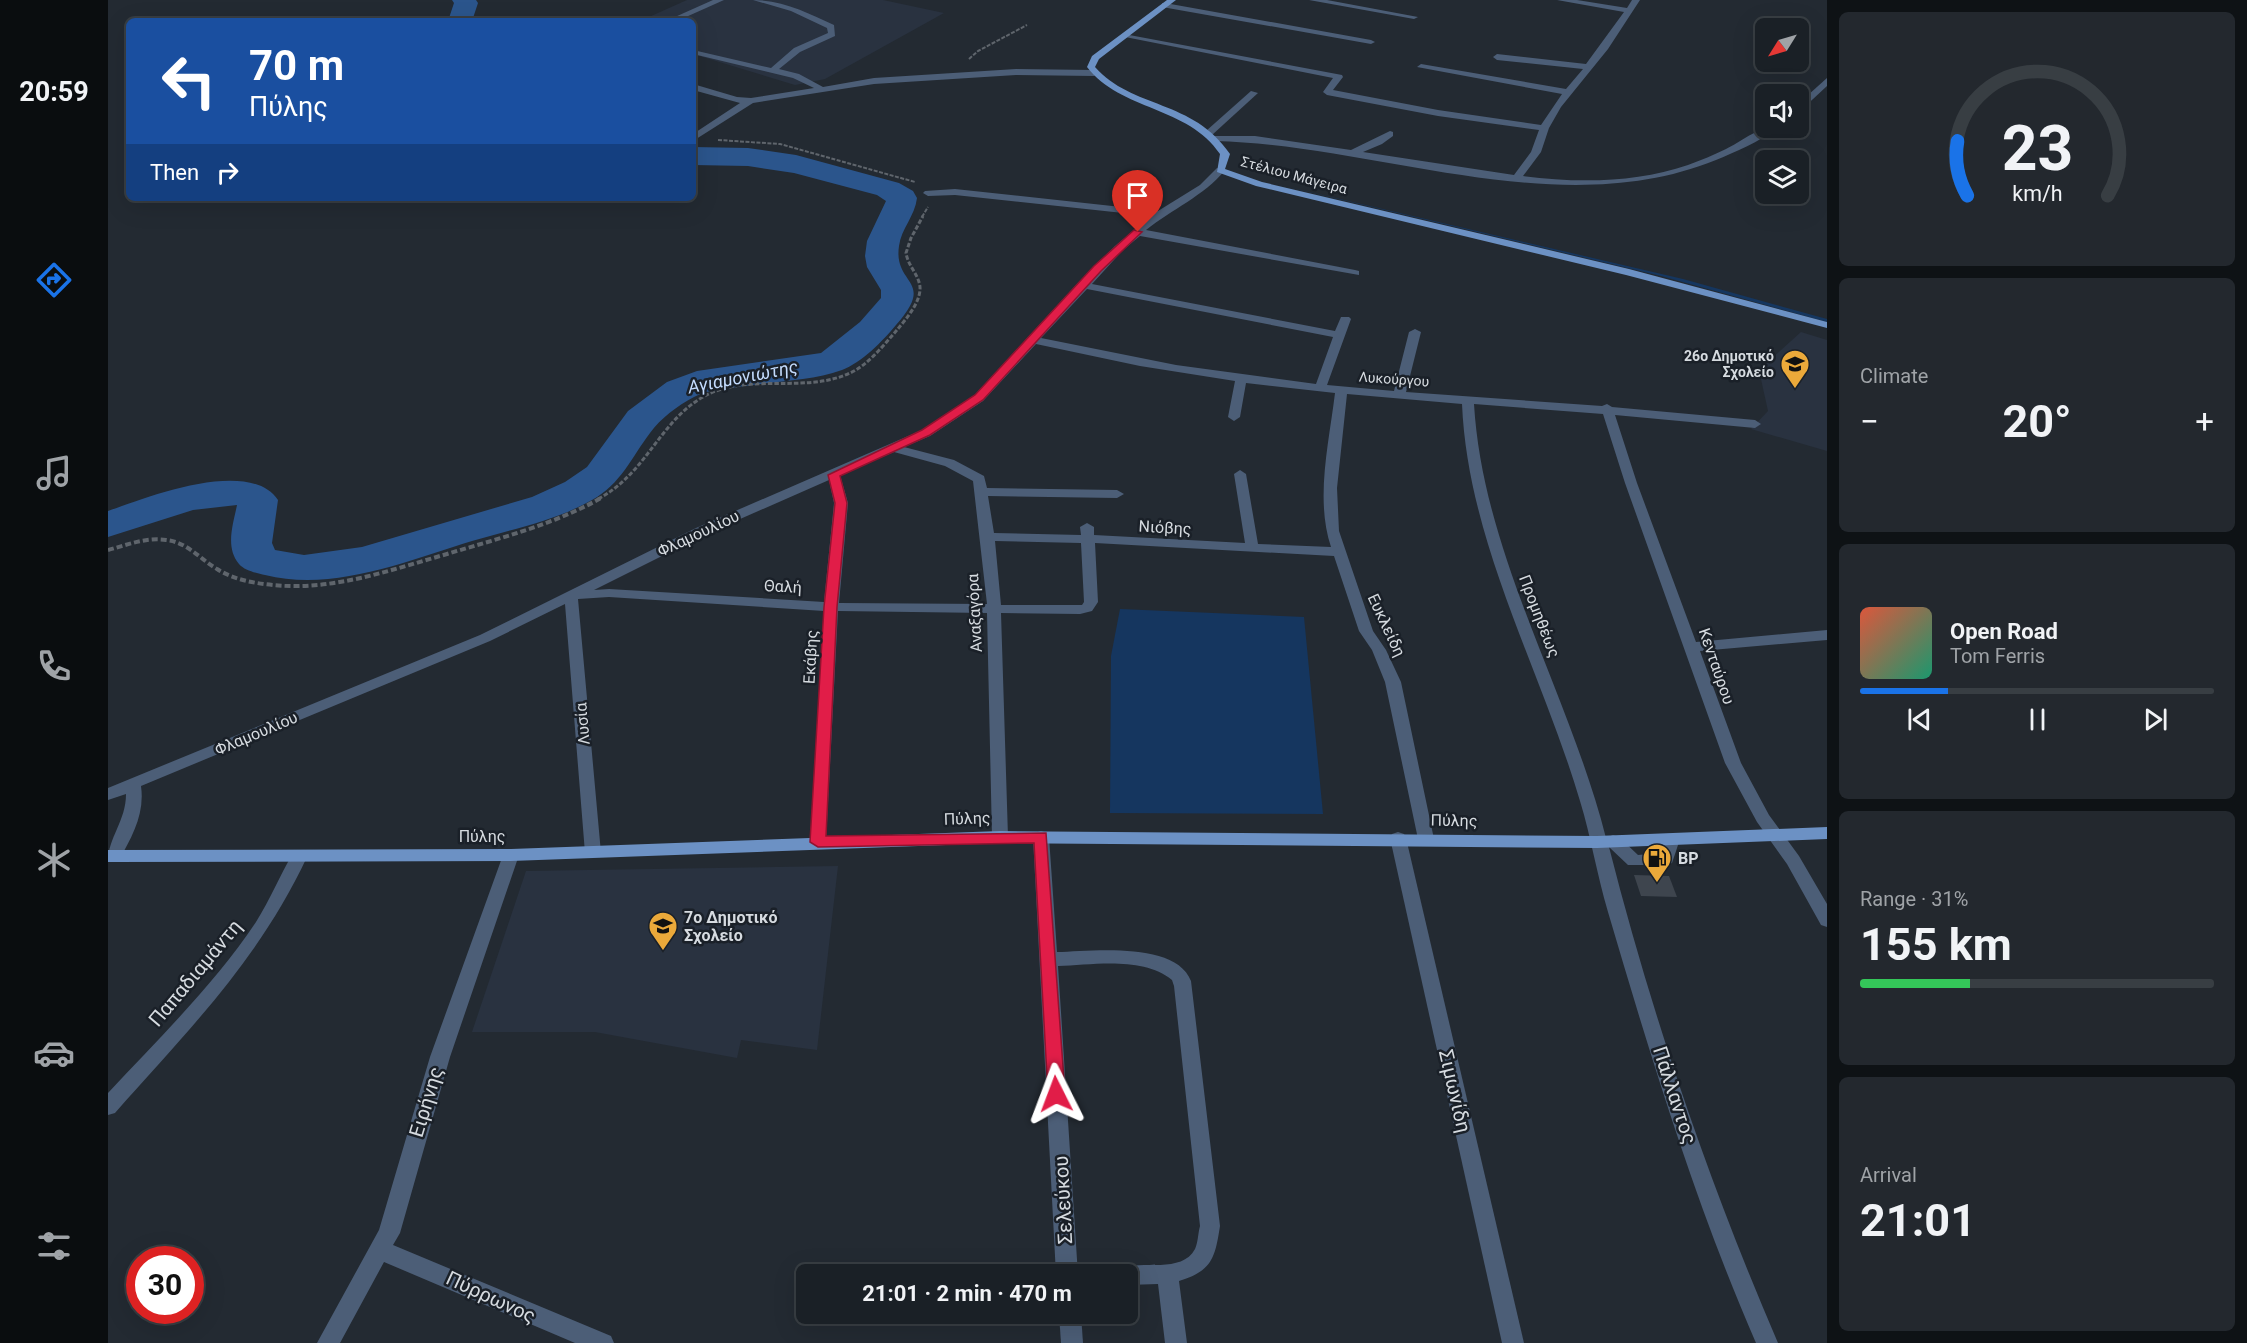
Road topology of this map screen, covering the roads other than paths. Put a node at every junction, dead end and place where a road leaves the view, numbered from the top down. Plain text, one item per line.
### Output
1 (720, 0) edge
2 (757, 0) edge
3 (1313, 0) edge
4 (1561, 0) edge
5 (1636, 0) edge
6 (1168, 3) edge
7 (1629, 10) junction
8 (1414, 16) dead end
9 (677, 18) edge
10 (1124, 36) junction
11 (1371, 42) dead end
12 (696, 53) edge
13 (1497, 57) dead end
14 (1421, 67) dead end
15 (1588, 67) junction
16 (773, 70) junction
17 (1094, 73) junction
18 (1827, 81) edge
19 (696, 88) edge
20 (820, 88) junction
21 (1568, 92) junction
22 (1254, 93) dead end
23 (1809, 99) edge
24 (751, 101) junction
25 (1544, 128) junction
26 (1390, 134) dead end
27 (696, 136) edge
28 (1212, 136) junction
29 (1755, 136) edge
30 (1351, 153) junction
31 (1220, 170) junction
32 (1516, 179) junction
33 (928, 193) road end
34 (1160, 214) junction
35 (1138, 232) junction
36 (1354, 273) dead end
37 (1082, 285) junction
38 (1827, 316) edge
39 (1345, 319) dead end
40 (1827, 325) edge
41 (1415, 332) dead end
42 (1338, 335) junction
43 (1033, 340) junction
44 (1241, 379) junction
45 (1320, 388) junction
46 (1341, 390) junction
47 (1399, 394) junction
48 (1468, 400) junction
49 (1607, 408) junction
50 (1234, 417) dead end
51 (1755, 424) dead end
52 (894, 448) junction
53 (1240, 474) dead end
54 (834, 475) junction
55 (981, 492) junction
56 (1117, 494) dead end
57 (1088, 533) junction
58 (988, 537) junction
59 (1252, 547) junction
60 (1339, 552) junction
61 (571, 596) junction
62 (831, 607) junction
63 (993, 610) junction
64 (1827, 635) edge
65 (1692, 647) junction
66 (133, 784) junction
67 (108, 794) edge
68 (1827, 833) edge
69 (1776, 836) junction
70 (1000, 837) junction
71 (1041, 837) junction
72 (1398, 838) junction
73 (1426, 839) junction
74 (1672, 839) joint
75 (818, 842) junction
76 (1605, 842) junction
77 (593, 853) junction
78 (511, 855) junction
79 (110, 856) edge
80 (299, 856) junction
81 (1827, 920) edge
82 (1048, 959) junction
83 (108, 1107) edge
84 (380, 1250) junction
85 (1066, 1264) edge
86 (1167, 1274) junction
87 (1138, 1275) edge
88 (1071, 1324) edge
89 (328, 1343) edge
90 (603, 1343) edge
91 (1072, 1343) edge
92 (1176, 1343) edge
93 (1513, 1343) edge
94 (1767, 1343) edge

1 - 9 street
2 - 16 street
3 - 8 street
4 - 7 street
5 - 7 street
6 - 10 main road
6 - 11 street
7 - 15 street
10 - 17 main road
10 - 25 street
12 - 16 street
13 - 15 street
14 - 21 street
15 - 21 street
16 - 20 street
17 - 20 street
17 - 28 main road
18 - 23 street
19 - 24 street
20 - 24 street
21 - 25 street
22 - 28 street
24 - 27 street
25 - 32 street
26 - 30 street
28 - 30 street
28 - 31 main road
29 - 32 street
30 - 32 street
31 - 34 street, Φλαμουλίου
31 - 38 main road, Στέλιου Μάγειρα
31 - 40 main road, Στέλιου Μάγειρα
33 - 34 street
34 - 35 street, Φλαμουλίου
35 - 36 street
35 - 37 street, Φλαμουλίου
37 - 42 street
37 - 43 street, Φλαμουλίου
39 - 42 street
41 - 47 street
42 - 45 street
43 - 44 street, Λυκούργου
43 - 52 street, Φλαμουλίου
44 - 45 street, Λυκούργου
44 - 50 street
45 - 46 street, Λυκούργου
46 - 47 street, Λυκούργου
46 - 60 street, Ευκλείδη
47 - 48 street, Λυκούργου
48 - 49 street, Λυκούργου
48 - 76 street, Προμηθέως
49 - 51 street, Λυκούργου
49 - 65 street, Κενταύρου
52 - 54 street, Φλαμουλίου
52 - 55 street, Αναξαγόρα
53 - 59 street
54 - 61 street, Φλαμουλίου
54 - 62 street, Εκάβης
55 - 56 street
55 - 58 street, Αναξαγόρα
57 - 58 street, Νιόβης
57 - 59 street, Νιόβης
57 - 63 street, Θαλή
58 - 63 street, Αναξαγόρα
59 - 60 street, Νιόβης
60 - 73 street, Ευκλείδη
61 - 62 street, Θαλή
61 - 66 street, Φλαμουλίου
61 - 77 street, Λυσία
62 - 63 street, Θαλή
62 - 75 street, Εκάβης
63 - 70 street, Αναξαγόρα
64 - 65 street
65 - 69 street, Κενταύρου
66 - 67 street, Φλαμουλίου
66 - 79 street
68 - 69 main road
69 - 74 main road
69 - 81 street, Κενταύρου
70 - 71 main road, Πύλης
70 - 75 main road, Πύλης
71 - 72 main road, Πύλης
71 - 82 street, Σελεύκου
72 - 73 main road, Πύλης
72 - 93 street, Σιμωνίδη
73 - 76 main road, Πύλης
74 - 76 street
75 - 77 main road, Πύλης
76 - 94 street, Πάλλαντος
77 - 78 main road, Πύλης
78 - 80 main road, Πύλης
78 - 84 street, Ειρήνης
79 - 80 main road, Πύλης
80 - 83 street, Παπαδιαμάντη
82 - 85 street, Σελεύκου
82 - 86 street
84 - 89 street, Ειρήνης
84 - 90 street, Πύρρωνος
86 - 87 street
86 - 92 street
88 - 91 street

